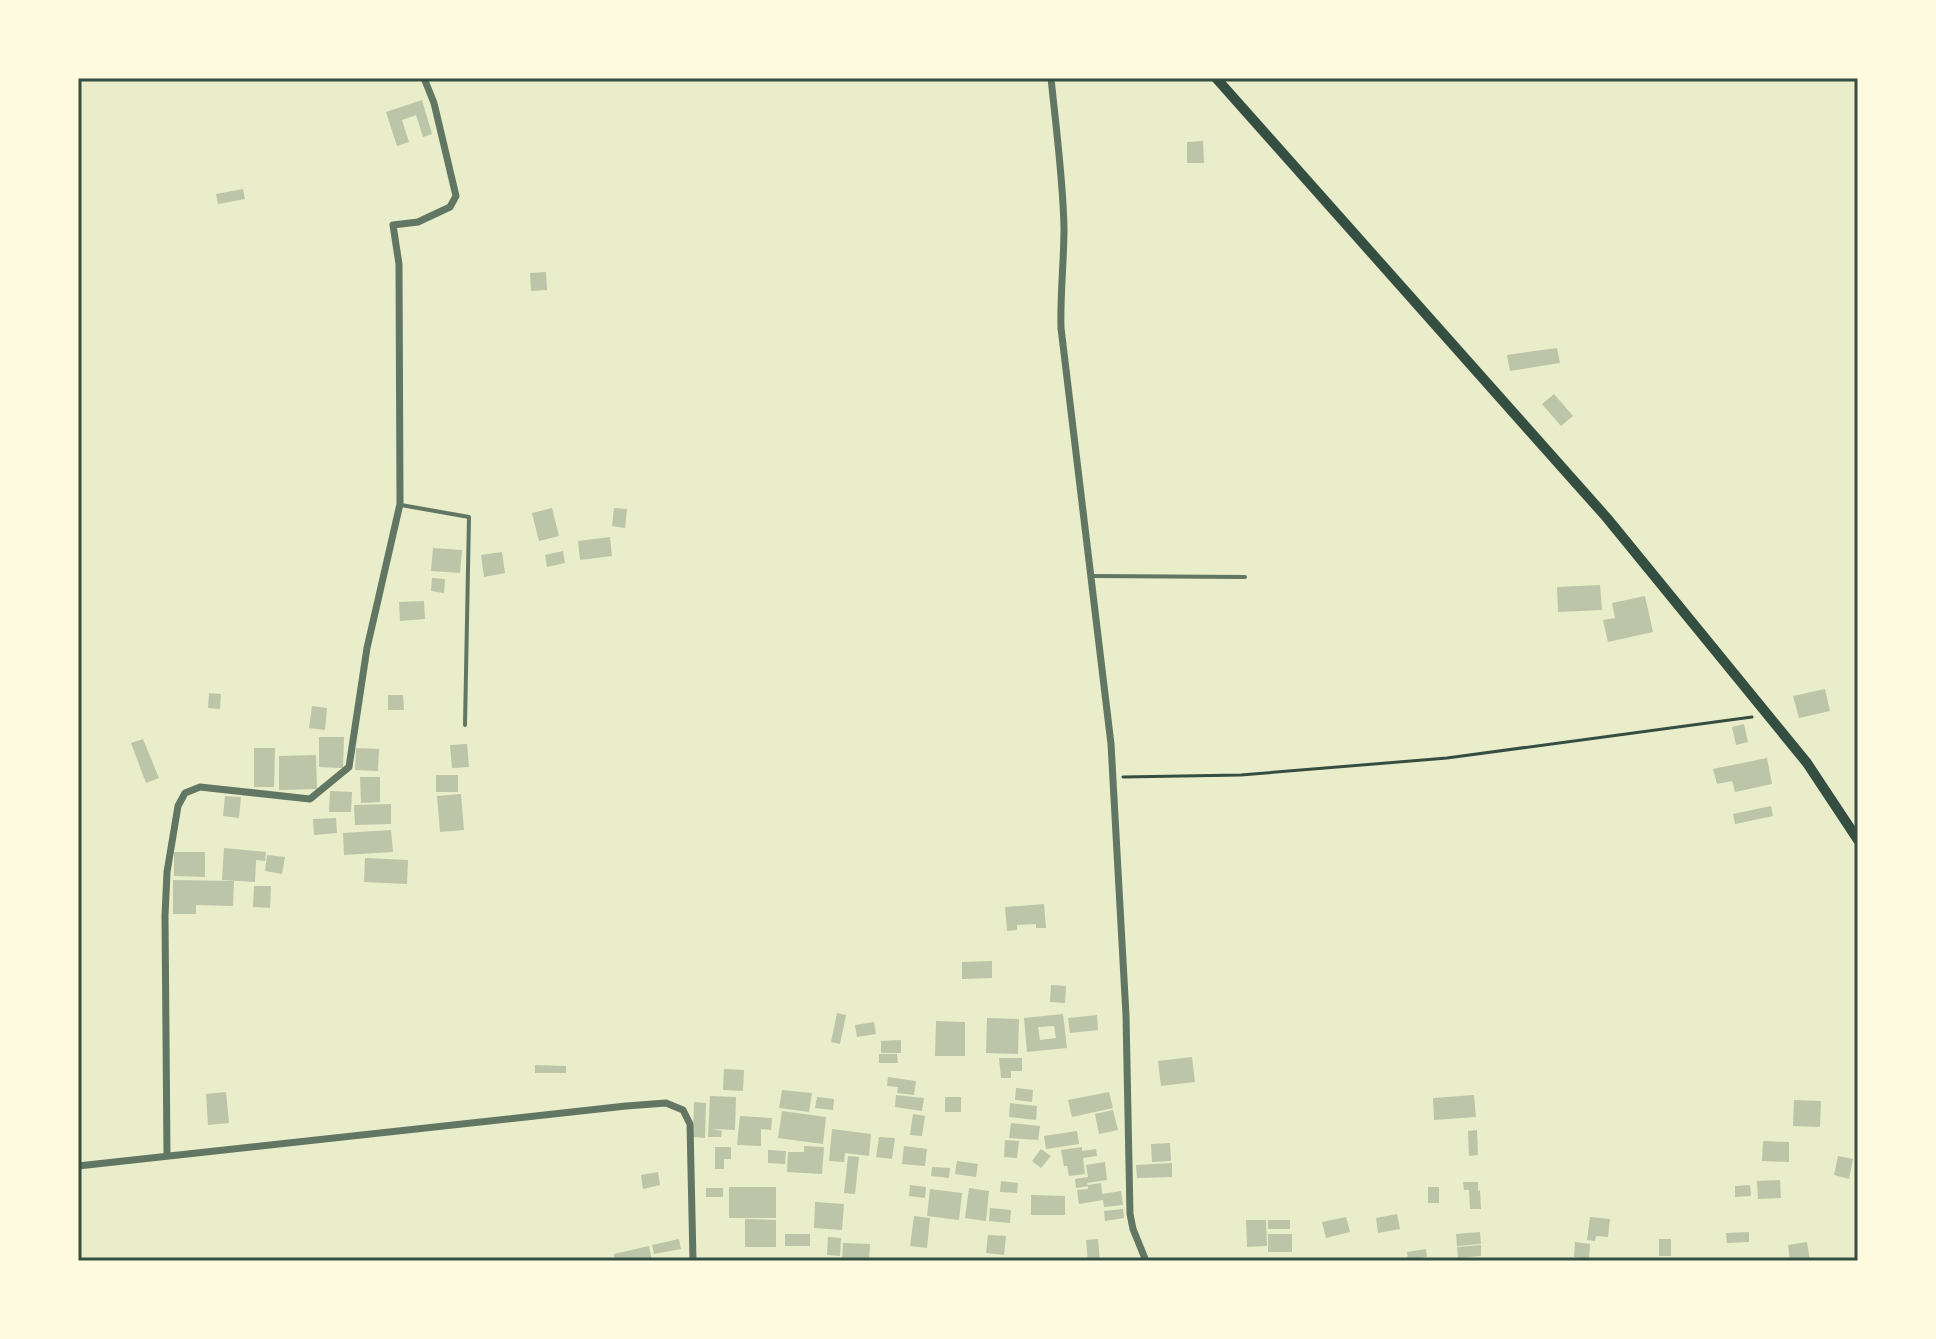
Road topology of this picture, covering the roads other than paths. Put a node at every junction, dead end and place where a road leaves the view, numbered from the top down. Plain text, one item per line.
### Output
1 (424, 78) edge
2 (1051, 78) edge
3 (1216, 78) edge
4 (400, 504) junction
5 (1092, 576) junction
6 (1245, 577) dead end
7 (465, 725) dead end
8 (1858, 840) edge
9 (167, 1156) junction
10 (78, 1166) edge
11 (693, 1261) edge
12 (1146, 1261) edge

1 - 4 street
2 - 5 street
3 - 8 main road
4 - 7 lane
4 - 9 street
5 - 6 lane
5 - 12 street
9 - 10 street
9 - 11 street

